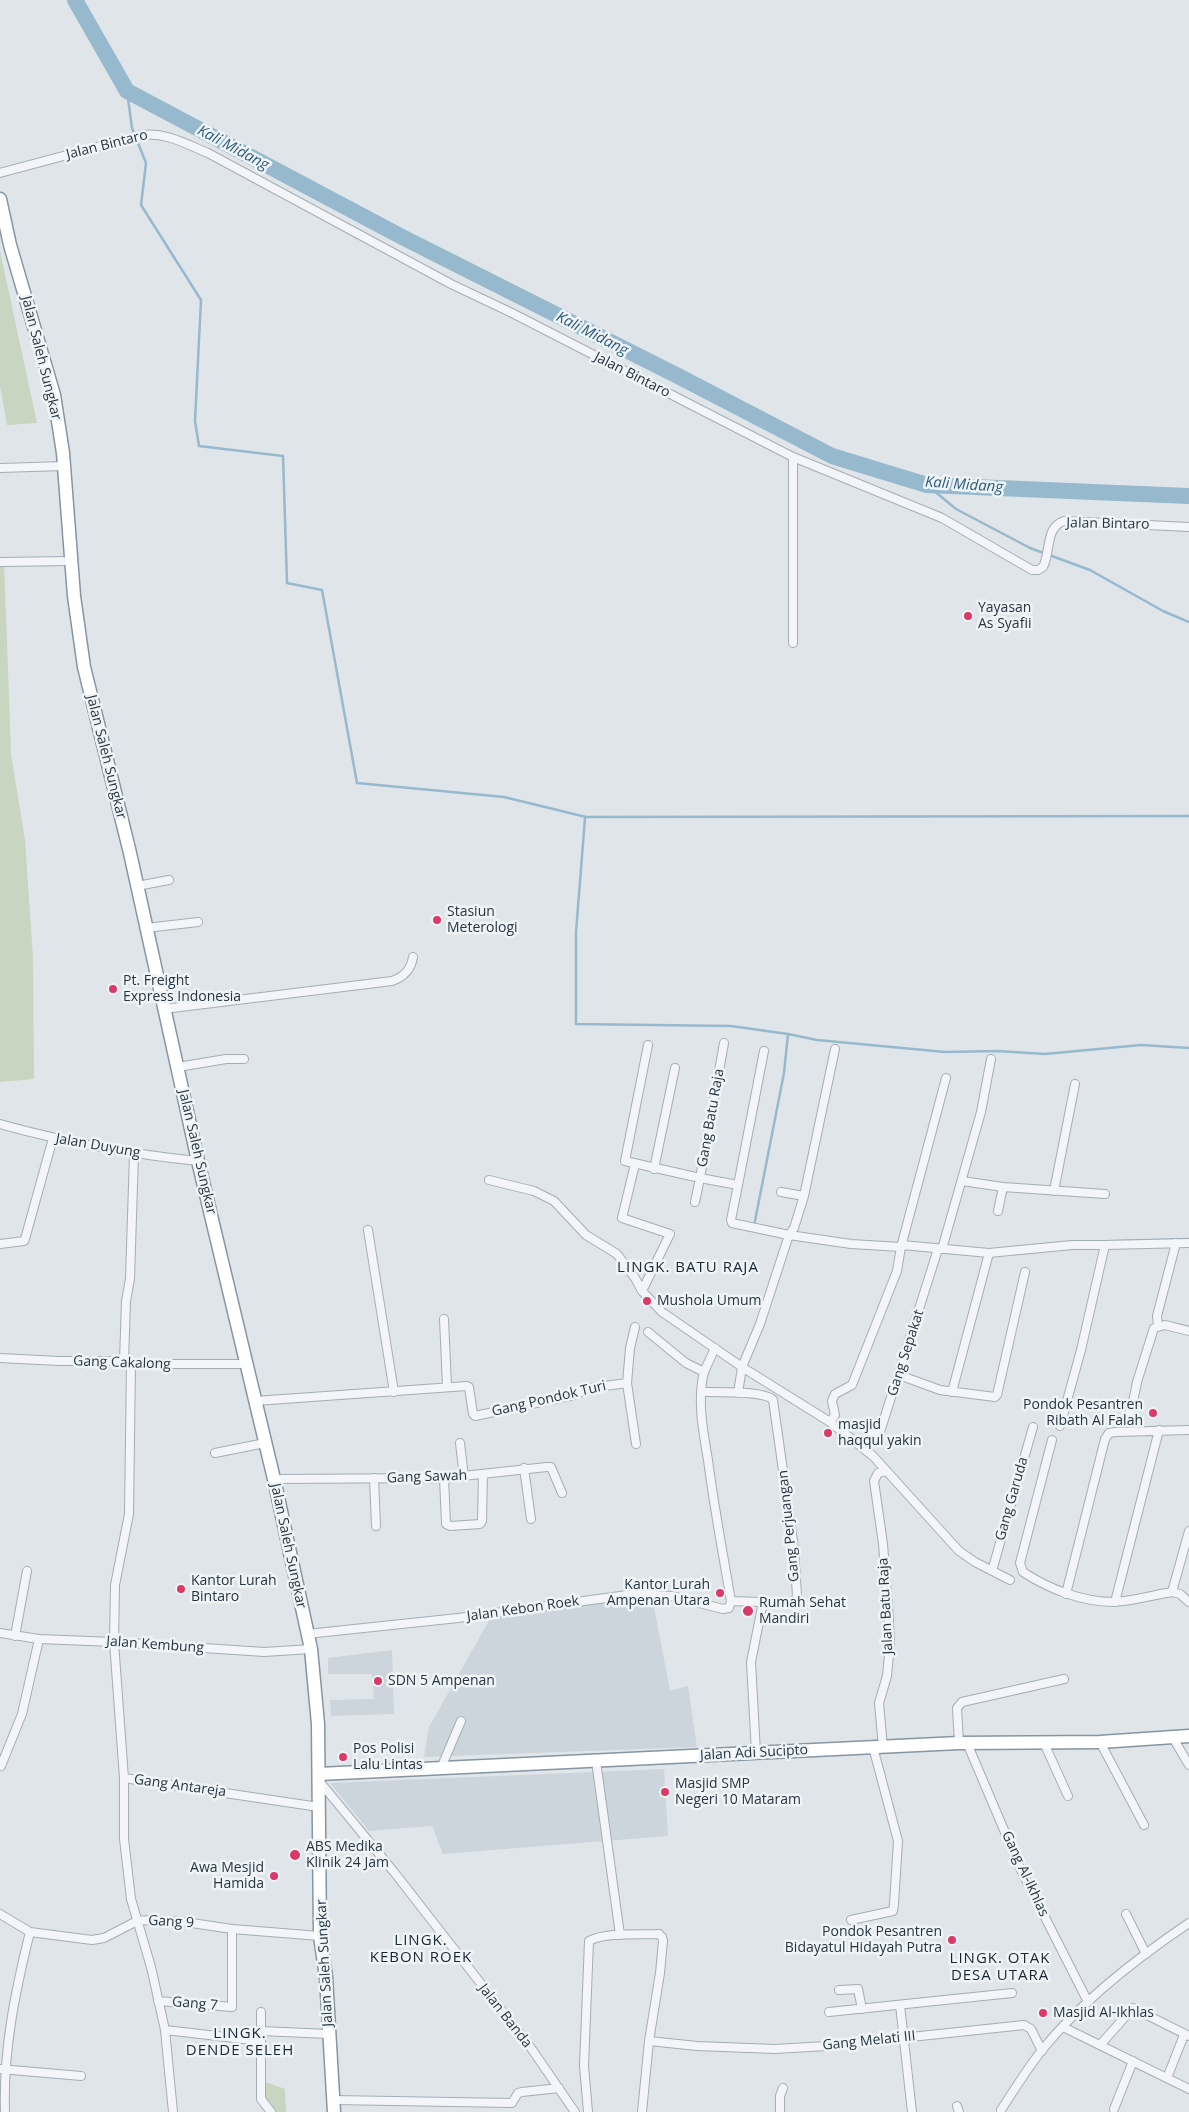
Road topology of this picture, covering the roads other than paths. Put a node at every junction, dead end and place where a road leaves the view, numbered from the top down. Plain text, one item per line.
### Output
1 (0, 173) edge
2 (0, 199) edge
3 (793, 457) junction
4 (64, 466) junction
5 (0, 468) edge
6 (1189, 527) edge
7 (71, 561) junction
8 (0, 562) edge
9 (793, 643) dead end
10 (169, 880) dead end
11 (137, 886) junction
12 (198, 922) dead end
13 (146, 928) junction
14 (413, 957) dead end
15 (164, 1009) junction
16 (724, 1043) dead end
17 (648, 1045) dead end
18 (835, 1049) dead end
19 (764, 1051) dead end
20 (244, 1059) dead end
21 (992, 1059) dead end
22 (178, 1067) junction
23 (675, 1068) dead end
24 (946, 1078) dead end
25 (1075, 1084) dead end
26 (0, 1124) edge
27 (53, 1138) junction
28 (134, 1154) junction
29 (198, 1160) junction
30 (634, 1164) junction
31 (654, 1169) junction
32 (700, 1178) junction
33 (489, 1180) dead end
34 (962, 1181) junction
35 (738, 1185) junction
36 (1003, 1187) junction
37 (1054, 1191) junction
38 (781, 1192) dead end
39 (1105, 1194) dead end
40 (804, 1196) junction
41 (695, 1202) dead end
42 (998, 1211) dead end
43 (368, 1230) dead end
44 (791, 1232) junction
45 (1176, 1243) junction
46 (1189, 1243) edge
47 (0, 1244) edge
48 (1105, 1245) junction
49 (901, 1246) junction
50 (940, 1249) junction
51 (990, 1253) junction
52 (1025, 1272) dead end
53 (642, 1291) junction
54 (444, 1319) dead end
55 (1158, 1326) junction
56 (636, 1327) dead end
57 (1189, 1331) edge
58 (648, 1332) dead end
59 (715, 1348) junction
60 (0, 1358) edge
61 (128, 1363) junction
62 (245, 1364) junction
63 (742, 1367) junction
64 (704, 1372) junction
65 (899, 1375) junction
66 (627, 1383) junction
67 (447, 1386) junction
68 (394, 1392) junction
69 (701, 1392) junction
70 (952, 1392) junction
71 (738, 1393) junction
72 (254, 1401) junction
73 (1126, 1420) dead end
74 (830, 1422) junction
75 (1033, 1426) dead end
76 (1060, 1426) dead end
77 (1159, 1430) junction
78 (1189, 1430) edge
79 (1052, 1440) dead end
80 (265, 1443) junction
81 (460, 1443) dead end
82 (636, 1444) dead end
83 (862, 1447) junction
84 (215, 1453) dead end
85 (524, 1468) junction
86 (886, 1470) junction
87 (482, 1474) junction
88 (464, 1477) junction
89 (374, 1478) junction
90 (444, 1478) junction
91 (274, 1479) junction
92 (562, 1493) dead end
93 (531, 1518) dead end
94 (376, 1526) dead end
95 (1189, 1531) edge
96 (27, 1571) dead end
97 (992, 1571) junction
98 (1010, 1580) dead end
99 (1172, 1592) junction
100 (1066, 1594) junction
101 (732, 1601) junction
102 (763, 1602) junction
103 (1115, 1602) junction
104 (1189, 1602) edge
105 (0, 1633) edge
106 (307, 1634) junction
107 (14, 1636) junction
108 (38, 1639) junction
109 (114, 1642) junction
110 (310, 1649) junction
111 (1064, 1679) dead end
112 (461, 1721) dead end
113 (1189, 1736) edge
114 (1173, 1738) junction
115 (1100, 1742) junction
116 (963, 1743) junction
117 (1044, 1743) junction
118 (878, 1747) junction
119 (756, 1753) junction
120 (596, 1761) junction
121 (1189, 1765) edge
122 (1, 1766) dead end
123 (441, 1768) junction
124 (124, 1778) junction
125 (319, 1778) junction
126 (1068, 1796) dead end
127 (319, 1807) junction
128 (1144, 1825) dead end
129 (0, 1914) edge
130 (1126, 1914) dead end
131 (851, 1920) dead end
132 (137, 1921) junction
133 (1189, 1923) edge
134 (232, 1928) junction
135 (30, 1932) junction
136 (620, 1935) junction
137 (320, 1936) junction
138 (1146, 1954) junction
139 (838, 1990) dead end
140 (1012, 1993) dead end
141 (158, 2001) junction
142 (1088, 2002) junction
143 (900, 2005) junction
144 (862, 2009) junction
145 (261, 2012) dead end
146 (829, 2012) dead end
147 (1063, 2027) junction
148 (165, 2030) junction
149 (261, 2031) junction
150 (329, 2034) junction
151 (1186, 2036) edge
152 (903, 2038) junction
153 (261, 2041) junction
154 (649, 2041) junction
155 (1100, 2045) junction
156 (1042, 2050) junction
157 (1133, 2061) junction
158 (3, 2069) edge
159 (81, 2076) dead end
160 (1166, 2078) junction
161 (559, 2088) junction
162 (783, 2088) dead end
163 (1189, 2089) edge
164 (334, 2106) edge
165 (1114, 2109) dead end
166 (1001, 2110) dead end
167 (271, 2111) edge
168 (5, 2112) edge
169 (173, 2112) edge
170 (575, 2112) edge
171 (588, 2112) edge
172 (642, 2112) edge
173 (780, 2112) edge
174 (912, 2112) edge

1 - 3 street, Jalan Bintaro
2 - 4 highway, Jalan Saleh Sungkar
3 - 6 street, Jalan Bintaro
3 - 9 street
4 - 5 street
4 - 7 highway, Jalan Saleh Sungkar
7 - 8 street
7 - 11 highway, Jalan Saleh Sungkar
10 - 11 street
11 - 13 highway, Jalan Saleh Sungkar
12 - 13 street
13 - 15 highway, Jalan Saleh Sungkar
14 - 15 street
15 - 22 highway, Jalan Saleh Sungkar
16 - 32 street, Gang Batu Raja
17 - 30 street
18 - 40 street
19 - 35 street
20 - 22 street
21 - 34 street, Gang Sepakat
22 - 29 highway, Jalan Saleh Sungkar
23 - 31 street
24 - 49 street
25 - 37 street
26 - 27 street, Jalan Duyung
27 - 28 street, Jalan Duyung
27 - 47 street
28 - 29 street, Jalan Duyung
28 - 61 street
29 - 62 highway, Jalan Saleh Sungkar
30 - 31 street
30 - 53 street
31 - 32 street
32 - 35 street, Gang Batu Raja
32 - 41 street
33 - 53 street
34 - 36 street
34 - 50 street, Gang Sepakat
35 - 44 street
36 - 37 street
36 - 42 street
37 - 39 street
38 - 40 street
40 - 44 street
43 - 68 street
44 - 49 street
44 - 63 street
45 - 46 street
45 - 48 street
45 - 55 street
48 - 51 street
48 - 76 street
49 - 50 street
49 - 74 street
50 - 51 street
50 - 65 street, Gang Sepakat
51 - 70 street
52 - 70 street
53 - 59 street
54 - 67 street
55 - 57 street
55 - 73 street
56 - 66 street
58 - 64 street
59 - 63 street
59 - 64 street
60 - 61 street, Gang Cakalong
61 - 62 street, Gang Cakalong
61 - 109 street
62 - 72 highway, Jalan Saleh Sungkar
63 - 71 street
63 - 74 street
64 - 69 street
65 - 70 street
65 - 83 street, Gang Sepakat
66 - 67 street, Gang Pondok Turi
66 - 82 street
67 - 68 street, Gang Pondok Turi
68 - 72 street, Gang Pondok Turi
69 - 71 street, Gang Perjuangan
69 - 101 street
71 - 102 street, Gang Perjuangan
72 - 80 highway, Jalan Saleh Sungkar
74 - 83 street
75 - 97 street, Gang Garuda
77 - 78 street
77 - 100 street
77 - 103 street
79 - 100 street
80 - 84 street
80 - 91 highway, Jalan Saleh Sungkar
81 - 88 street
83 - 86 street
85 - 87 street, Gang Sawah
85 - 92 street, Gang Sawah
85 - 93 street
86 - 97 street
86 - 118 street, Jalan Batu Raja
87 - 88 street, Gang Sawah
87 - 90 street
88 - 90 street, Gang Sawah
89 - 90 street, Gang Sawah
89 - 91 street, Gang Sawah
89 - 94 street
91 - 106 highway, Jalan Saleh Sungkar
95 - 99 street
96 - 107 street
97 - 98 street
99 - 103 street
99 - 104 street
100 - 103 street
101 - 102 street, Gang Perjuangan
101 - 106 street, Jalan Kebon Roek
102 - 119 street
105 - 107 street, Jalan Kembung
106 - 110 highway, Jalan Saleh Sungkar
107 - 108 street, Jalan Kembung
108 - 109 street, Jalan Kembung
108 - 122 street
109 - 110 street, Jalan Kembung
109 - 124 street
110 - 125 highway, Jalan Saleh Sungkar
111 - 116 street
112 - 123 street
113 - 114 highway, Jalan Adi Sucipto
114 - 115 highway, Jalan Adi Sucipto
114 - 121 street
115 - 117 highway, Jalan Adi Sucipto
115 - 128 street
116 - 117 highway, Jalan Adi Sucipto
116 - 118 highway, Jalan Adi Sucipto
116 - 142 street, Gang Al-Ikhlas
117 - 126 street
118 - 119 highway, Jalan Adi Sucipto
118 - 131 street
119 - 120 highway, Jalan Adi Sucipto
120 - 123 highway, Jalan Adi Sucipto
120 - 136 street
123 - 125 highway, Jalan Adi Sucipto
124 - 127 street, Gang Antareja
124 - 132 street, Gang Antareja
125 - 127 highway, Jalan Saleh Sungkar
125 - 161 street, Jalan Banda
127 - 137 highway, Jalan Saleh Sungkar
129 - 135 street, Gang 9
130 - 138 street
132 - 134 street, Gang 9
132 - 135 street, Gang 9
132 - 141 street, Gang Antareja
133 - 138 street
134 - 137 street, Gang 9
134 - 141 street, Gang 7
135 - 158 street
136 - 154 street
136 - 171 street
137 - 150 highway, Jalan Saleh Sungkar
138 - 142 street
139 - 144 street
140 - 143 street
141 - 148 street, Gang Antareja
142 - 147 street
143 - 144 street
143 - 152 street
144 - 146 street
145 - 149 street
147 - 155 street
147 - 156 street
148 - 153 street
148 - 169 street, Gang Antareja
149 - 150 street
149 - 153 street
150 - 164 highway, Jalan Saleh Sungkar
151 - 155 street
151 - 160 street
152 - 154 street, Gang Melati III
152 - 156 street, Gang Melati III
152 - 174 street
153 - 167 street
154 - 172 street
155 - 157 street
156 - 166 street
157 - 160 street
157 - 165 street
158 - 159 street
158 - 168 street
160 - 163 street
161 - 164 street
161 - 170 street, Jalan Banda
162 - 173 street

